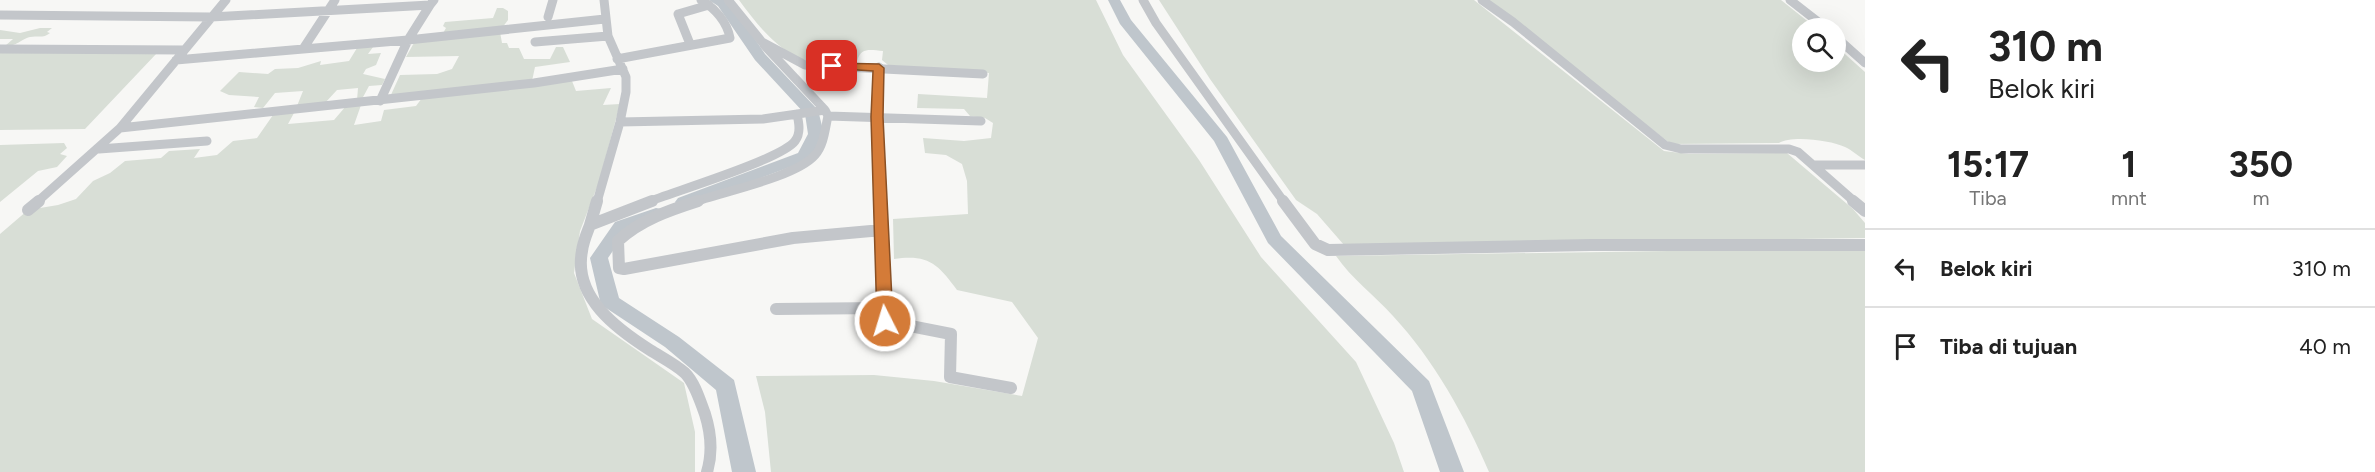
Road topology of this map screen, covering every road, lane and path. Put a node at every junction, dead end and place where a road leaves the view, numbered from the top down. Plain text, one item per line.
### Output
1 (226, 0) edge
2 (335, 0) edge
3 (553, 0) edge
4 (604, 0) edge
5 (728, 0) edge
6 (1143, 0) edge
7 (1482, 0) edge
8 (1790, 0) edge
9 (432, 2) edge
10 (705, 2) edge
11 (328, 10) junction
12 (0, 15) edge
13 (211, 17) junction
14 (548, 17) dead end
15 (1813, 18) edge
16 (605, 19) junction
17 (608, 36) junction
18 (408, 40) junction
19 (535, 42) dead end
20 (762, 42) junction
21 (690, 44) junction
22 (1846, 47) edge
23 (0, 49) edge
24 (303, 49) junction
25 (184, 50) junction
26 (617, 59) junction
27 (176, 60) junction
28 (1865, 63) edge
29 (879, 68) junction
30 (623, 69) junction
31 (983, 74) dead end
32 (380, 101) junction
33 (824, 112) junction
34 (798, 114) junction
35 (877, 117) junction
36 (981, 121) dead end
37 (620, 122) junction
38 (120, 128) junction
39 (207, 141) dead end
40 (99, 149) junction
41 (1814, 165) junction
42 (1865, 165) edge
43 (28, 210) dead end
44 (1865, 211) edge
45 (590, 225) junction
46 (882, 230) junction
47 (1865, 245) edge
48 (883, 308) junction
49 (776, 309) dead end
50 (1011, 388) dead end
51 (707, 472) edge

1 - 13 street
2 - 11 street
3 - 14 street
4 - 16 street
5 - 20 street
6 - 47 street
7 - 41 street
8 - 15 street
9 - 11 street
9 - 18 street
10 - 21 street
10 - 21 street
11 - 13 street
11 - 24 street
12 - 13 street
13 - 25 street
16 - 17 street
16 - 18 street
17 - 19 street
17 - 26 street
18 - 24 street
18 - 32 street
20 - 29 street
20 - 33 street
21 - 26 street
22 - 28 street
23 - 25 street
24 - 27 street
25 - 27 street
26 - 30 street
27 - 38 street
29 - 31 street
29 - 35 street
30 - 32 street
30 - 37 street
32 - 38 street
33 - 34 street
33 - 35 street
33 - 46 street
34 - 37 street
34 - 45 street
35 - 36 street
35 - 46 street
37 - 45 street
38 - 40 street
39 - 40 street
40 - 43 street
41 - 42 street
41 - 44 street
45 - 51 street
46 - 48 street
48 - 49 street
48 - 50 street

